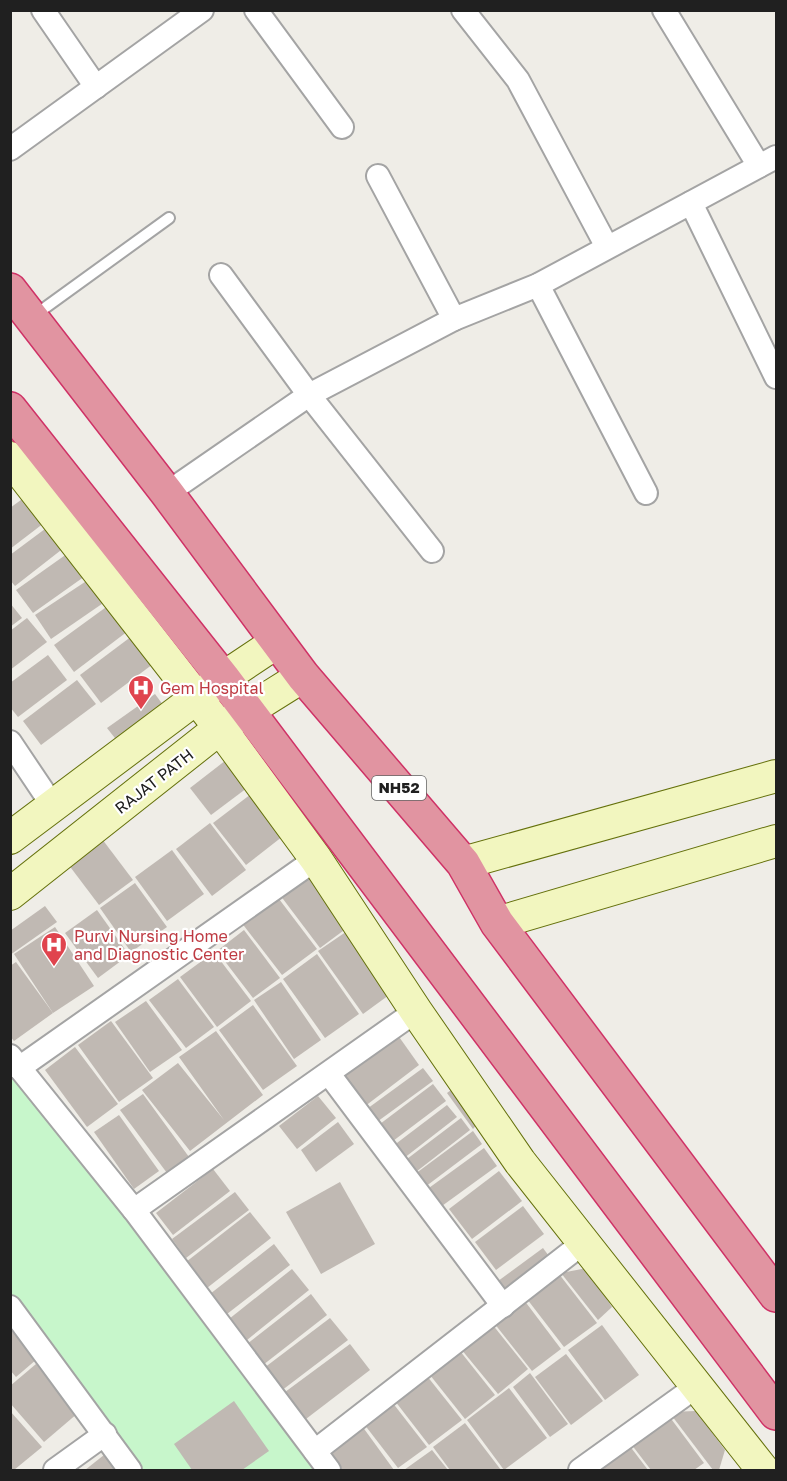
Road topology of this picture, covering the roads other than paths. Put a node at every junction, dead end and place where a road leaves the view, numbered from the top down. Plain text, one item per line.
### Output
1 (43, 10) edge
2 (202, 10) edge
3 (256, 10) edge
4 (463, 10) edge
5 (664, 10) edge
6 (96, 87) junction
7 (342, 127) dead end
8 (10, 149) edge
9 (768, 162) edge
10 (378, 176) dead end
11 (691, 204) junction
12 (169, 218) dead end
13 (607, 247) junction
14 (221, 275) dead end
15 (538, 285) junction
16 (10, 290) edge
17 (32, 318) junction
18 (454, 320) junction
19 (777, 377) edge
20 (309, 395) junction
21 (10, 409) edge
22 (10, 458) edge
23 (167, 493) junction
24 (646, 493) dead end
25 (432, 550) dead end
26 (277, 642) junction
27 (303, 676) junction
28 (223, 678) junction
29 (198, 699) junction
30 (247, 711) junction
31 (220, 728) junction
32 (10, 742) edge
33 (777, 776) edge
34 (53, 806) junction
35 (10, 838) edge
36 (777, 841) edge
37 (316, 859) junction
38 (463, 863) junction
39 (10, 894) edge
40 (497, 923) junction
41 (416, 1011) junction
42 (15, 1062) edge
43 (329, 1074) junction
44 (134, 1210) junction
45 (583, 1243) junction
46 (774, 1286) edge
47 (503, 1306) junction
48 (10, 1307) edge
49 (697, 1386) junction
50 (777, 1413) edge
51 (105, 1434) junction
52 (315, 1451) junction
53 (56, 1470) edge
54 (130, 1470) edge
55 (329, 1470) edge
56 (580, 1470) edge
57 (763, 1470) edge

1 - 6 street
2 - 6 street
3 - 7 street
4 - 13 street
5 - 9 street
6 - 8 street
9 - 11 street
10 - 18 street
11 - 13 street
11 - 19 street
12 - 17 lane
13 - 15 street
14 - 20 street
15 - 18 street
15 - 24 street
16 - 17 highway, NH52
17 - 23 highway, NH52
18 - 20 street
20 - 23 street
20 - 25 street
21 - 28 highway
22 - 29 street
23 - 26 highway, NH52
26 - 27 highway, NH52
26 - 28 street
27 - 30 street, RAJAT PATH
27 - 38 highway, NH52
28 - 29 street
28 - 30 highway
29 - 31 street
29 - 34 street
30 - 31 street, RAJAT PATH
30 - 50 highway
31 - 37 street
31 - 39 street, RAJAT PATH
32 - 34 street
33 - 38 street
34 - 35 street
36 - 40 street
37 - 41 street
37 - 42 street
38 - 40 highway, NH52
40 - 46 highway, NH52
41 - 43 street
41 - 45 street
42 - 44 street
43 - 44 street
43 - 47 street
44 - 52 street
45 - 47 street
45 - 49 street
47 - 52 street
48 - 51 street
49 - 56 street
49 - 57 street
51 - 53 street
51 - 54 street
52 - 55 street

